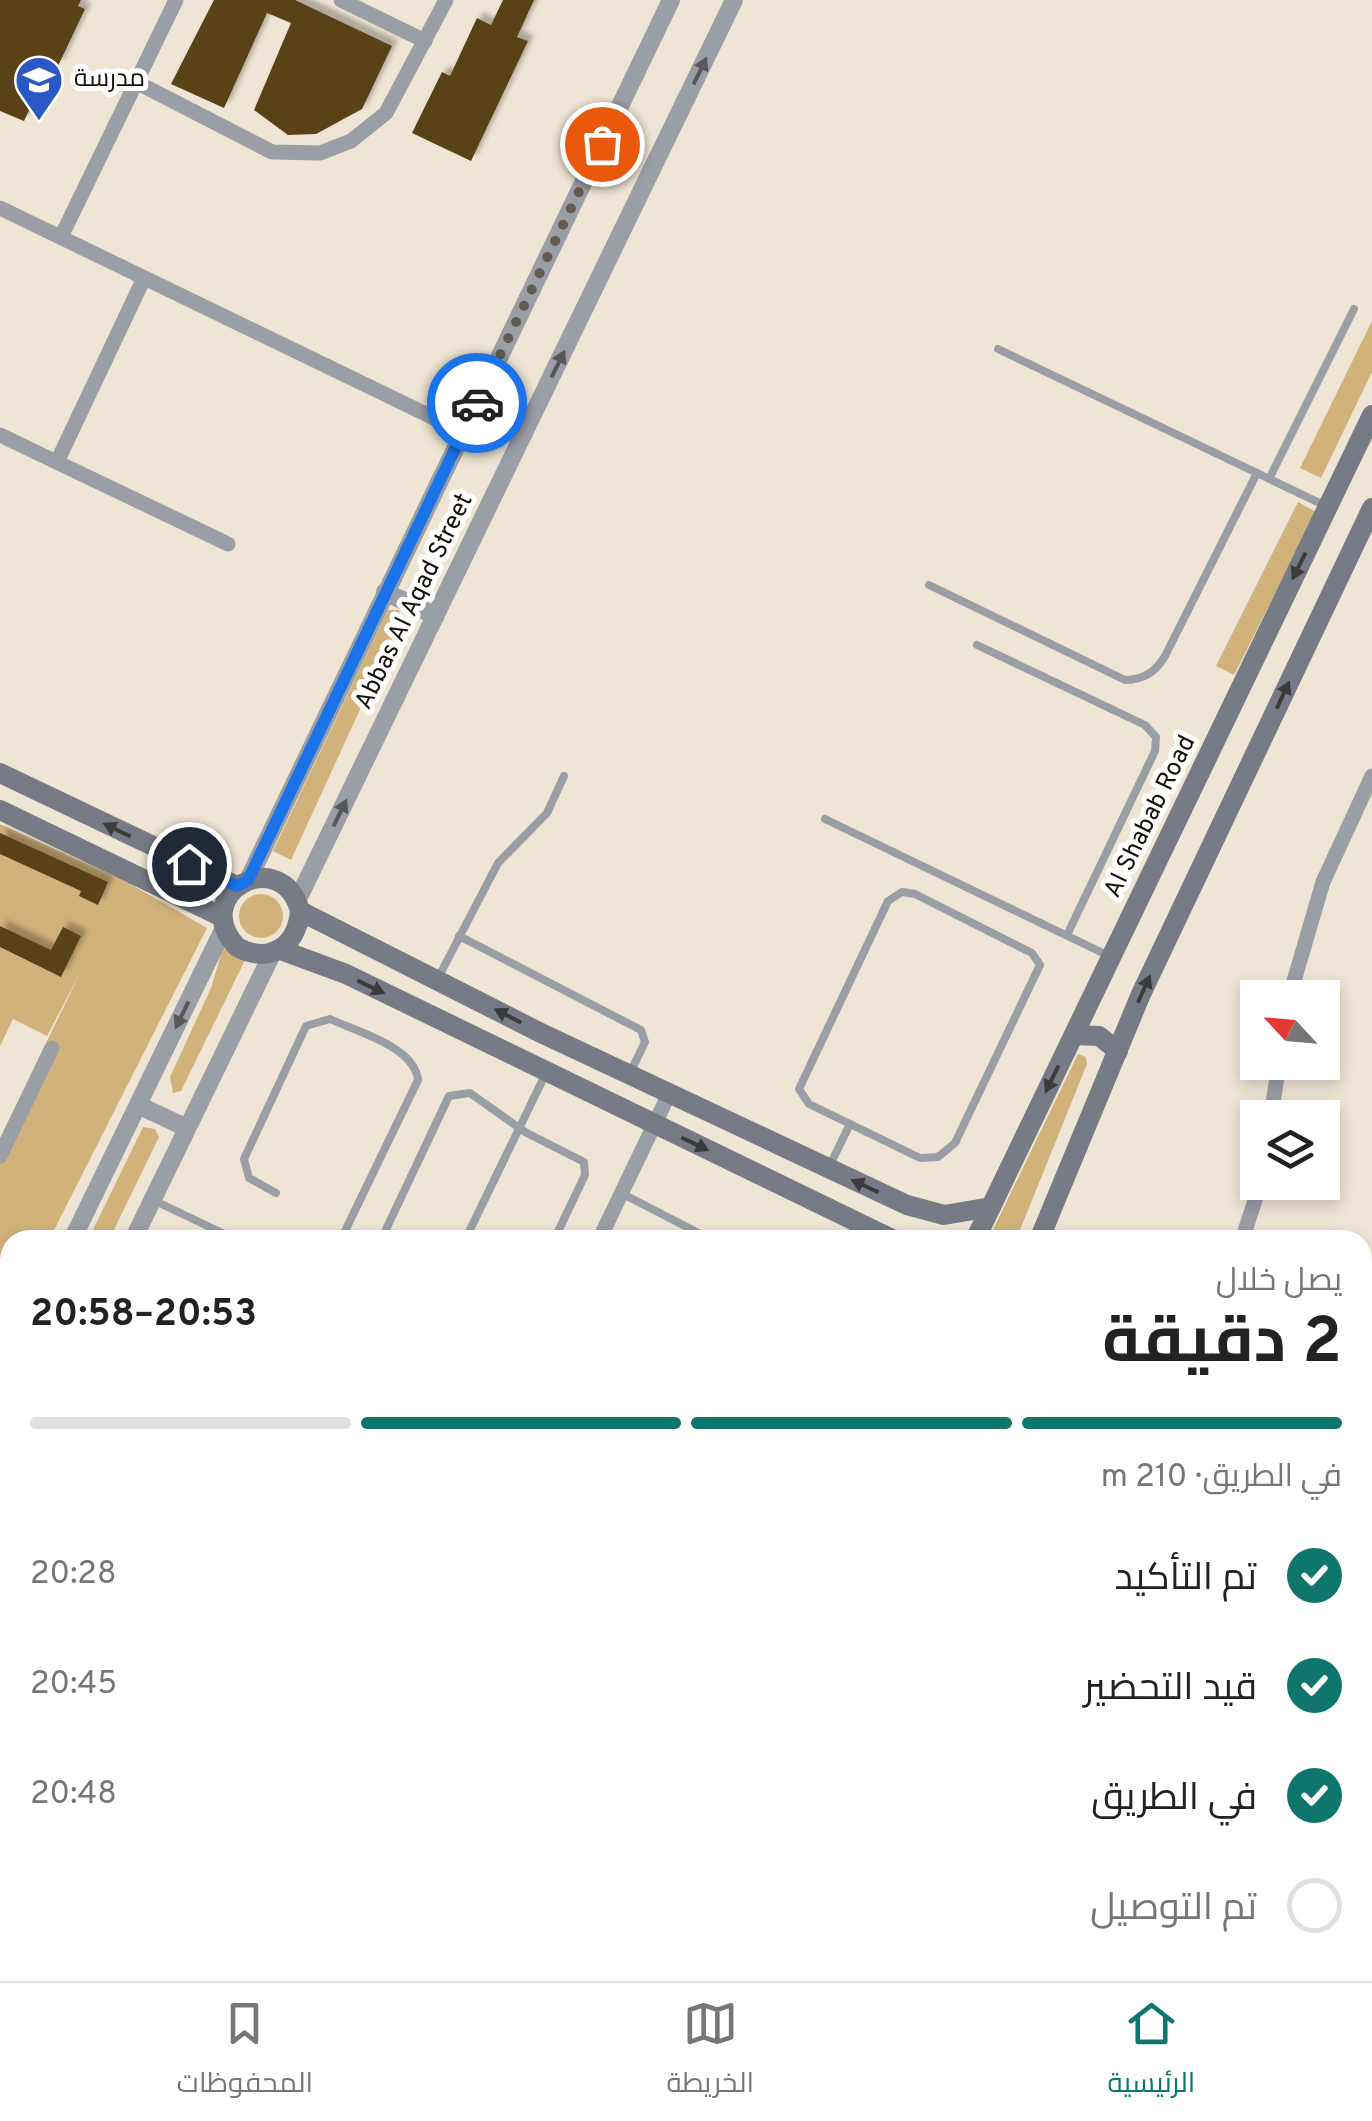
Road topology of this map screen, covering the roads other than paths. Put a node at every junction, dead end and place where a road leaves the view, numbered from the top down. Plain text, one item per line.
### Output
1 (176, 0) edge
2 (341, 0) edge
3 (446, 0) edge
4 (671, 0) edge
5 (734, 0) edge
6 (425, 41) junction
7 (136, 82) junction
8 (0, 208) edge
9 (61, 237) junction
10 (144, 278) junction
11 (1354, 309) dead end
12 (998, 349) dead end
13 (1372, 415) edge
14 (463, 432) junction
15 (0, 435) edge
16 (57, 462) junction
17 (1257, 473) junction
18 (1269, 479) junction
19 (1328, 507) junction
20 (1372, 508) edge
21 (228, 544) dead end
22 (928, 585) dead end
23 (385, 592) junction
24 (436, 616) junction
25 (977, 645) dead end
26 (0, 773) edge
27 (564, 776) dead end
28 (1372, 776) edge
29 (0, 810) edge
30 (826, 819) dead end
31 (242, 883) junction
32 (299, 906) junction
33 (223, 922) junction
34 (1067, 935) junction
35 (459, 936) junction
36 (276, 952) junction
37 (1111, 957) junction
38 (437, 980) junction
39 (1294, 980) edge
40 (541, 1032) junction
41 (1074, 1035) junction
42 (52, 1048) dead end
43 (1118, 1052) junction
44 (526, 1062) junction
45 (546, 1072) junction
46 (630, 1075) junction
47 (669, 1094) junction
48 (138, 1105) junction
49 (654, 1124) junction
50 (850, 1124) junction
51 (187, 1128) junction
52 (519, 1128) junction
53 (0, 1156) edge
54 (828, 1169) junction
55 (276, 1192) dead end
56 (622, 1193) junction
57 (152, 1200) junction
58 (1254, 1200) edge
59 (906, 1205) junction
60 (991, 1207) junction
61 (77, 1230) edge
62 (138, 1230) edge
63 (216, 1230) edge
64 (345, 1230) edge
65 (386, 1230) edge
66 (470, 1230) edge
67 (558, 1230) edge
68 (604, 1230) edge
69 (693, 1230) edge
70 (873, 1230) edge
71 (899, 1230) edge
72 (980, 1230) edge
73 (1043, 1230) edge
74 (1245, 1230) edge

1 - 7 street
2 - 6 street
3 - 6 street
4 - 14 street, Abbas Al Aqad Street
24 -> 5 street, Abbas Al Aqad Street
6 - 7 street
7 - 9 street
8 - 9 street
9 - 10 street
10 - 14 street
10 - 16 street
11 - 18 lane
12 - 17 lane
13 - 19 main road, Al Shabab Road
14 - 23 street, Abbas Al Aqad Street
15 - 16 street
16 - 21 street
17 - 18 lane
17 - 22 lane
18 - 19 lane
19 -> 37 main road, Al Shabab Road
43 -> 20 main road
23 - 24 street
23 - 31 street, Abbas Al Aqad Street
32 -> 24 street, Abbas Al Aqad Street
25 - 34 lane
31 -> 26 main road
27 - 35 lane
28 - 39 street
29 - 33 main road
30 - 34 lane
31 - 32 main road
31 - 33 main road
32 - 36 main road
32 - 38 main road
33 - 36 main road
33 -> 48 street
34 - 37 lane
35 - 38 lane
35 - 46 lane
36 -> 44 main road
36 - 51 street
37 - 41 main road, Al Shabab Road
40 -> 38 main road
40 - 44 main road
40 - 46 main road
41 - 43 main road
41 -> 60 main road, Al Shabab Road
42 - 53 street
43 - 73 main road
44 - 45 main road
45 - 49 main road
45 - 52 lane
46 - 47 main road
47 - 49 street
47 - 54 main road
48 - 51 street
48 - 61 street
49 - 56 street
49 -> 70 main road
50 - 50 lane
50 - 54 lane
51 - 57 street
52 - 65 lane
52 - 66 lane
52 - 67 lane
59 -> 54 main road
55 - 64 lane
56 - 68 street
56 - 69 lane
57 - 62 street
57 - 63 lane
58 - 74 street
59 - 60 main road
59 - 71 main road
60 - 72 main road, Al Shabab Road

